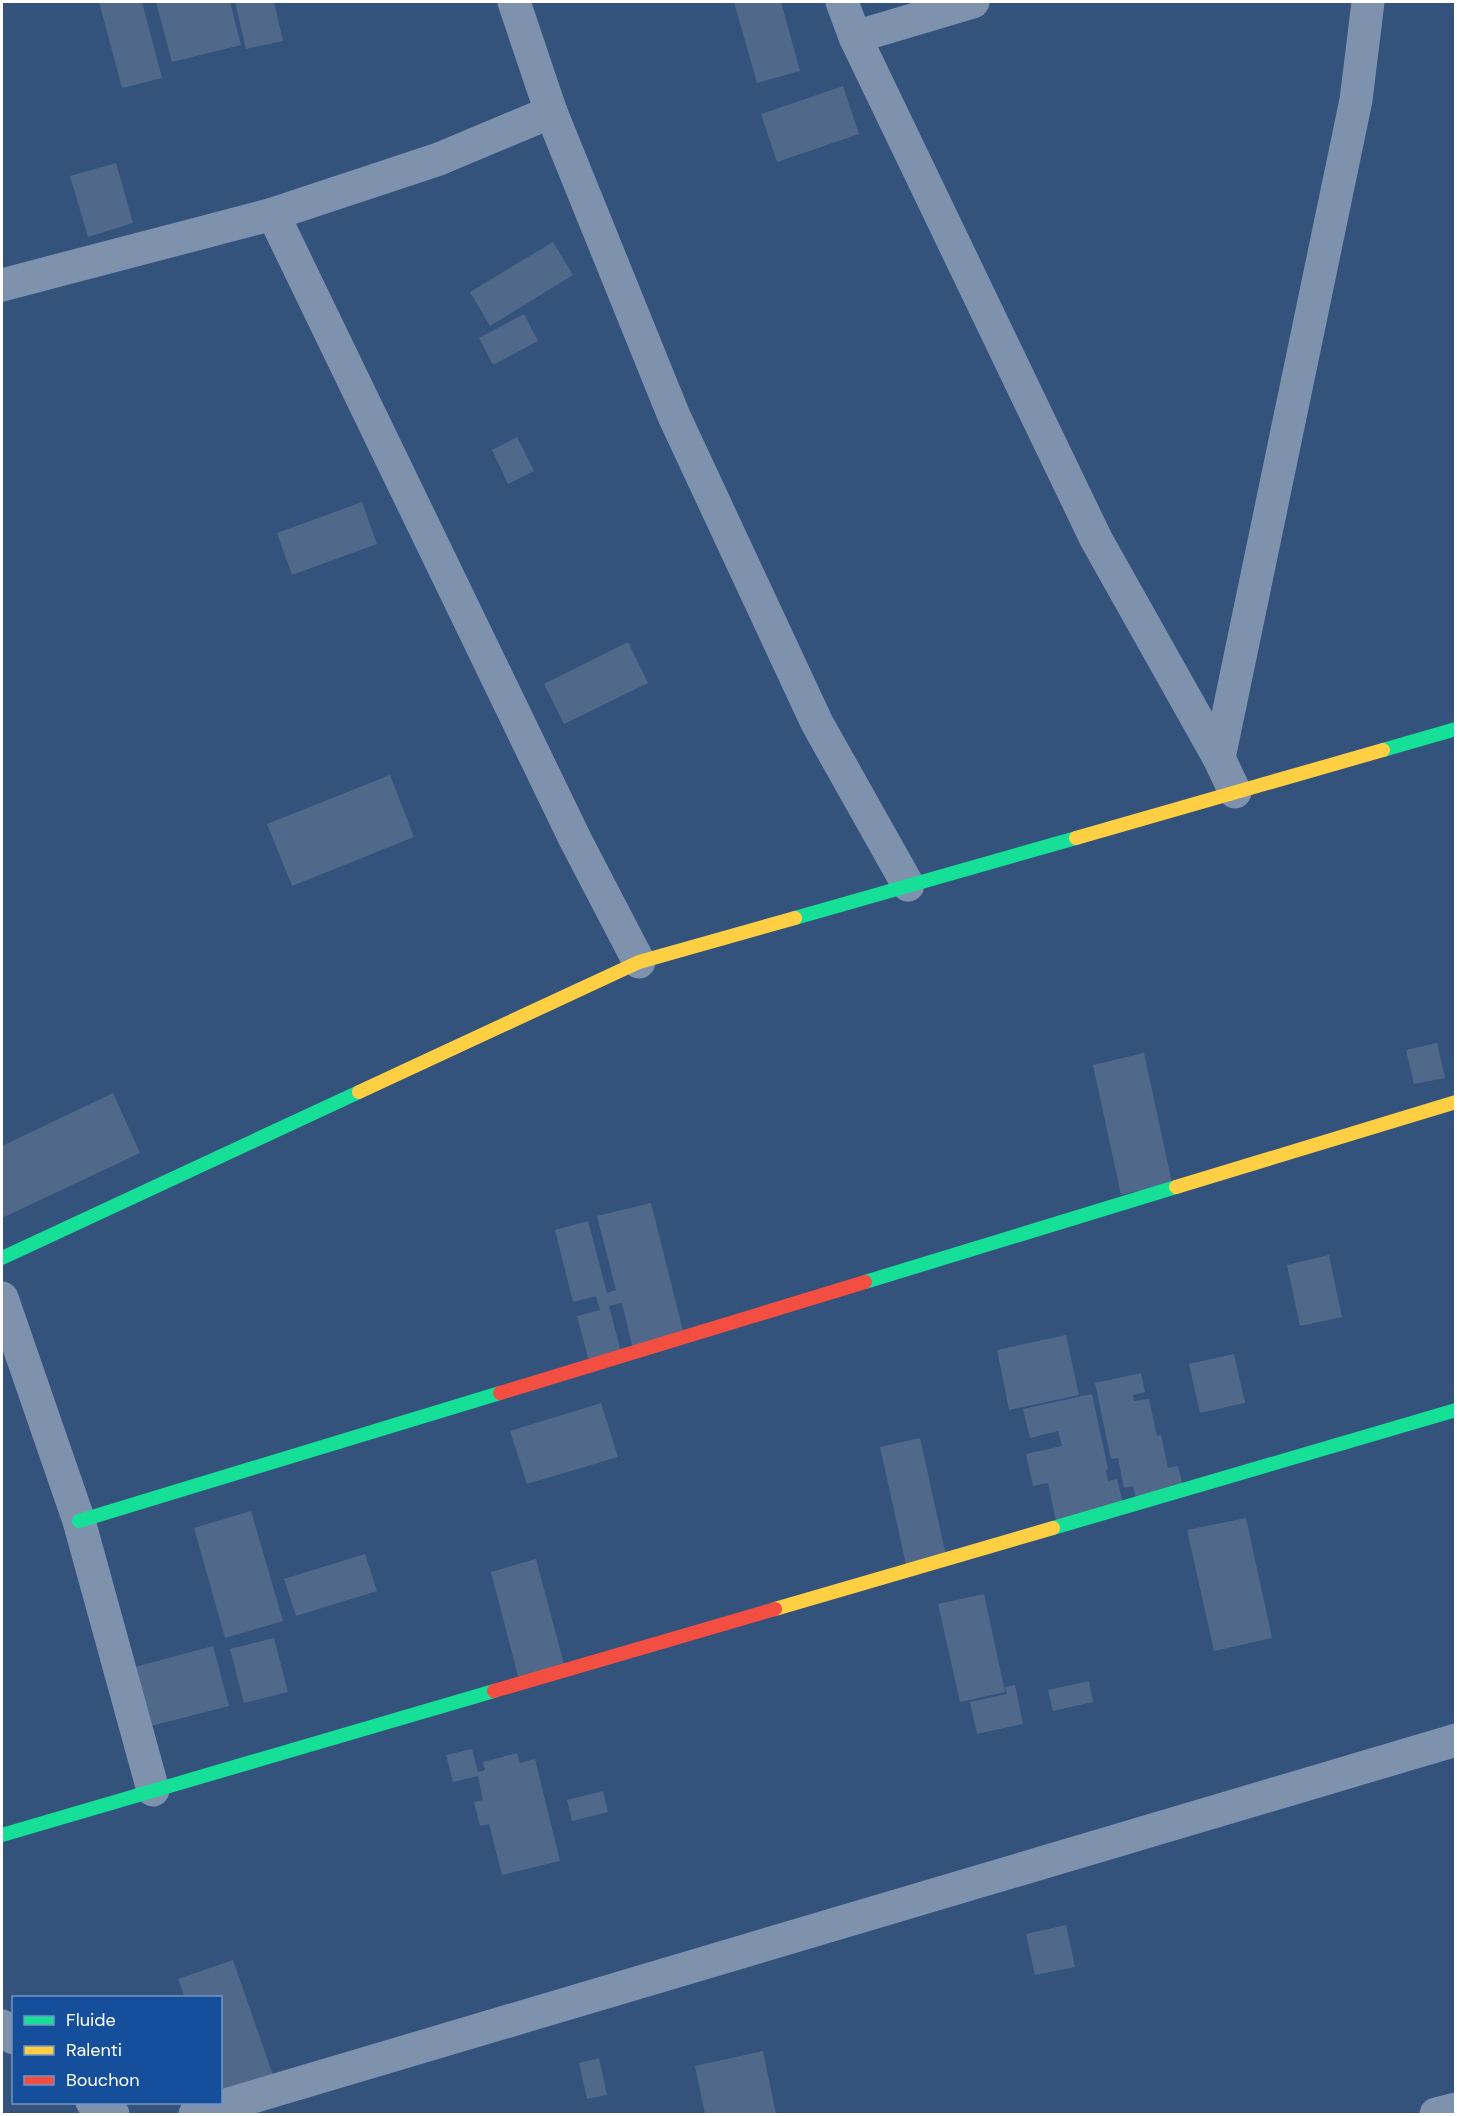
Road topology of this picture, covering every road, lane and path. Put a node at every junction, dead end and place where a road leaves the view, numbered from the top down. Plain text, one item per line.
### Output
1 (514, 2) edge
2 (842, 2) edge
3 (973, 2) edge
4 (1368, 2) edge
5 (855, 37) junction
6 (551, 112) junction
7 (273, 214) junction
8 (2, 285) edge
9 (1455, 729) edge
10 (1219, 758) junction
11 (1235, 792) junction
12 (908, 885) junction
13 (639, 962) junction
14 (1455, 1102) edge
15 (2, 1258) edge
16 (2, 1298) edge
17 (1455, 1410) edge
18 (78, 1521) junction
19 (1455, 1740) edge
20 (153, 1790) junction
21 (2, 1834) edge
22 (94, 2104) edge
23 (252, 2107) edge
24 (1455, 2109) edge
25 (113, 2115) edge
26 (195, 2115) edge
27 (1436, 2115) edge

1 - 6 street
2 - 5 street
3 - 5 street
4 - 10 street
5 - 10 street
6 - 7 street
6 - 12 street
7 - 8 street
7 - 13 street
9 - 11 street
10 - 11 street
11 - 12 street
12 - 13 street
13 - 15 street
14 - 18 street
16 - 18 street
17 - 20 street
18 - 20 street
19 - 23 street
20 - 21 street
22 - 25 street
23 - 26 street
24 - 27 street

